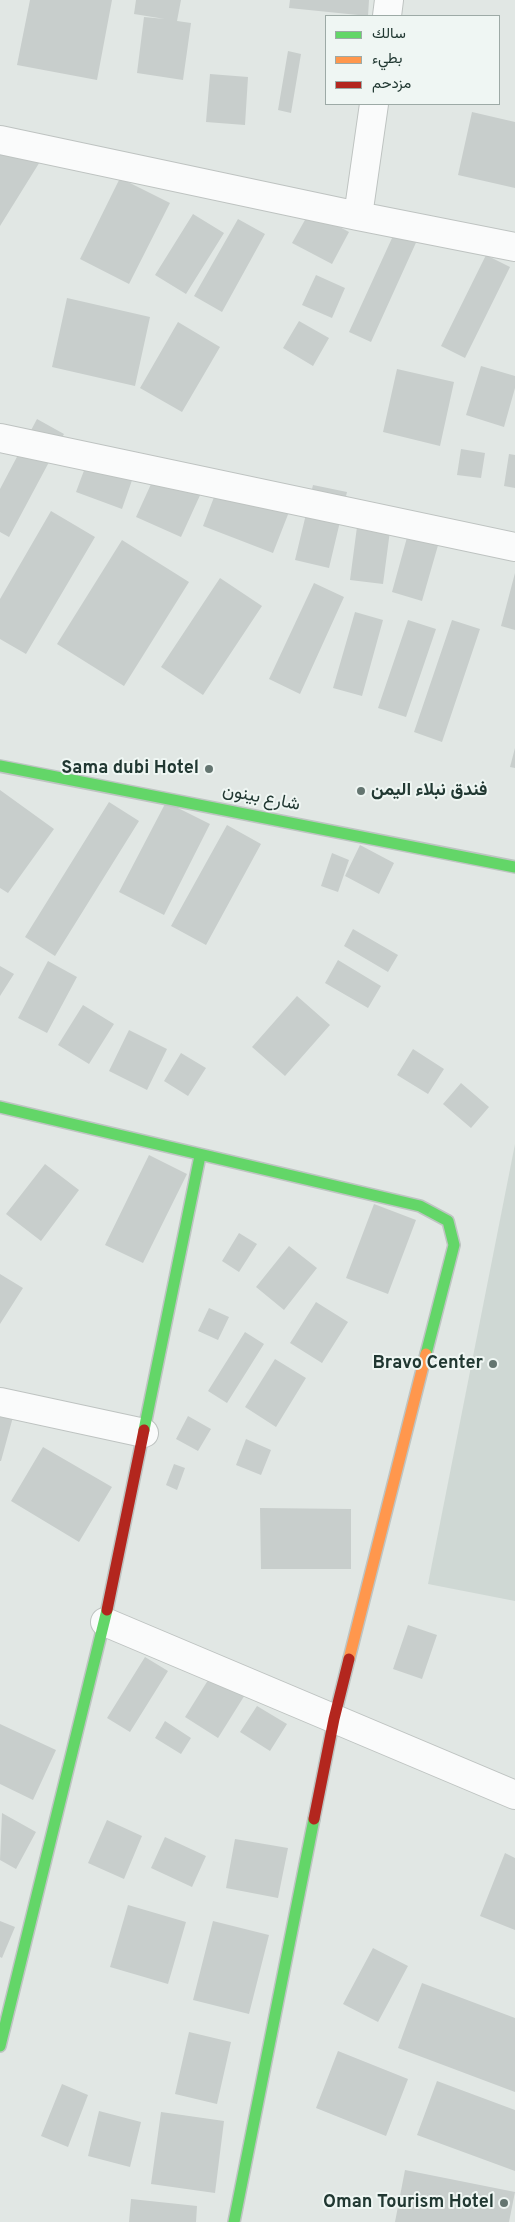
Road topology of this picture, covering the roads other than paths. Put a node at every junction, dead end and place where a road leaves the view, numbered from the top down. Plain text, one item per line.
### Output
1 (390, 0) edge
2 (387, 15) edge
3 (374, 105) edge
4 (0, 140) edge
5 (358, 216) junction
6 (515, 247) edge
7 (0, 438) edge
8 (515, 547) edge
9 (0, 766) edge
10 (515, 867) edge
11 (0, 1107) edge
12 (200, 1156) junction
13 (0, 1402) edge
14 (144, 1433) junction
15 (105, 1622) junction
16 (334, 1719) junction
17 (515, 1796) edge
18 (0, 2046) edge
19 (234, 2222) edge

1 - 2 street
3 - 5 street
4 - 5 street
5 - 6 street
7 - 8 street
9 - 10 street, شارع بينون
11 - 12 street
12 - 14 street
12 - 16 street
13 - 14 street
14 - 15 street
15 - 16 street
15 - 18 street
16 - 17 street
16 - 19 street

